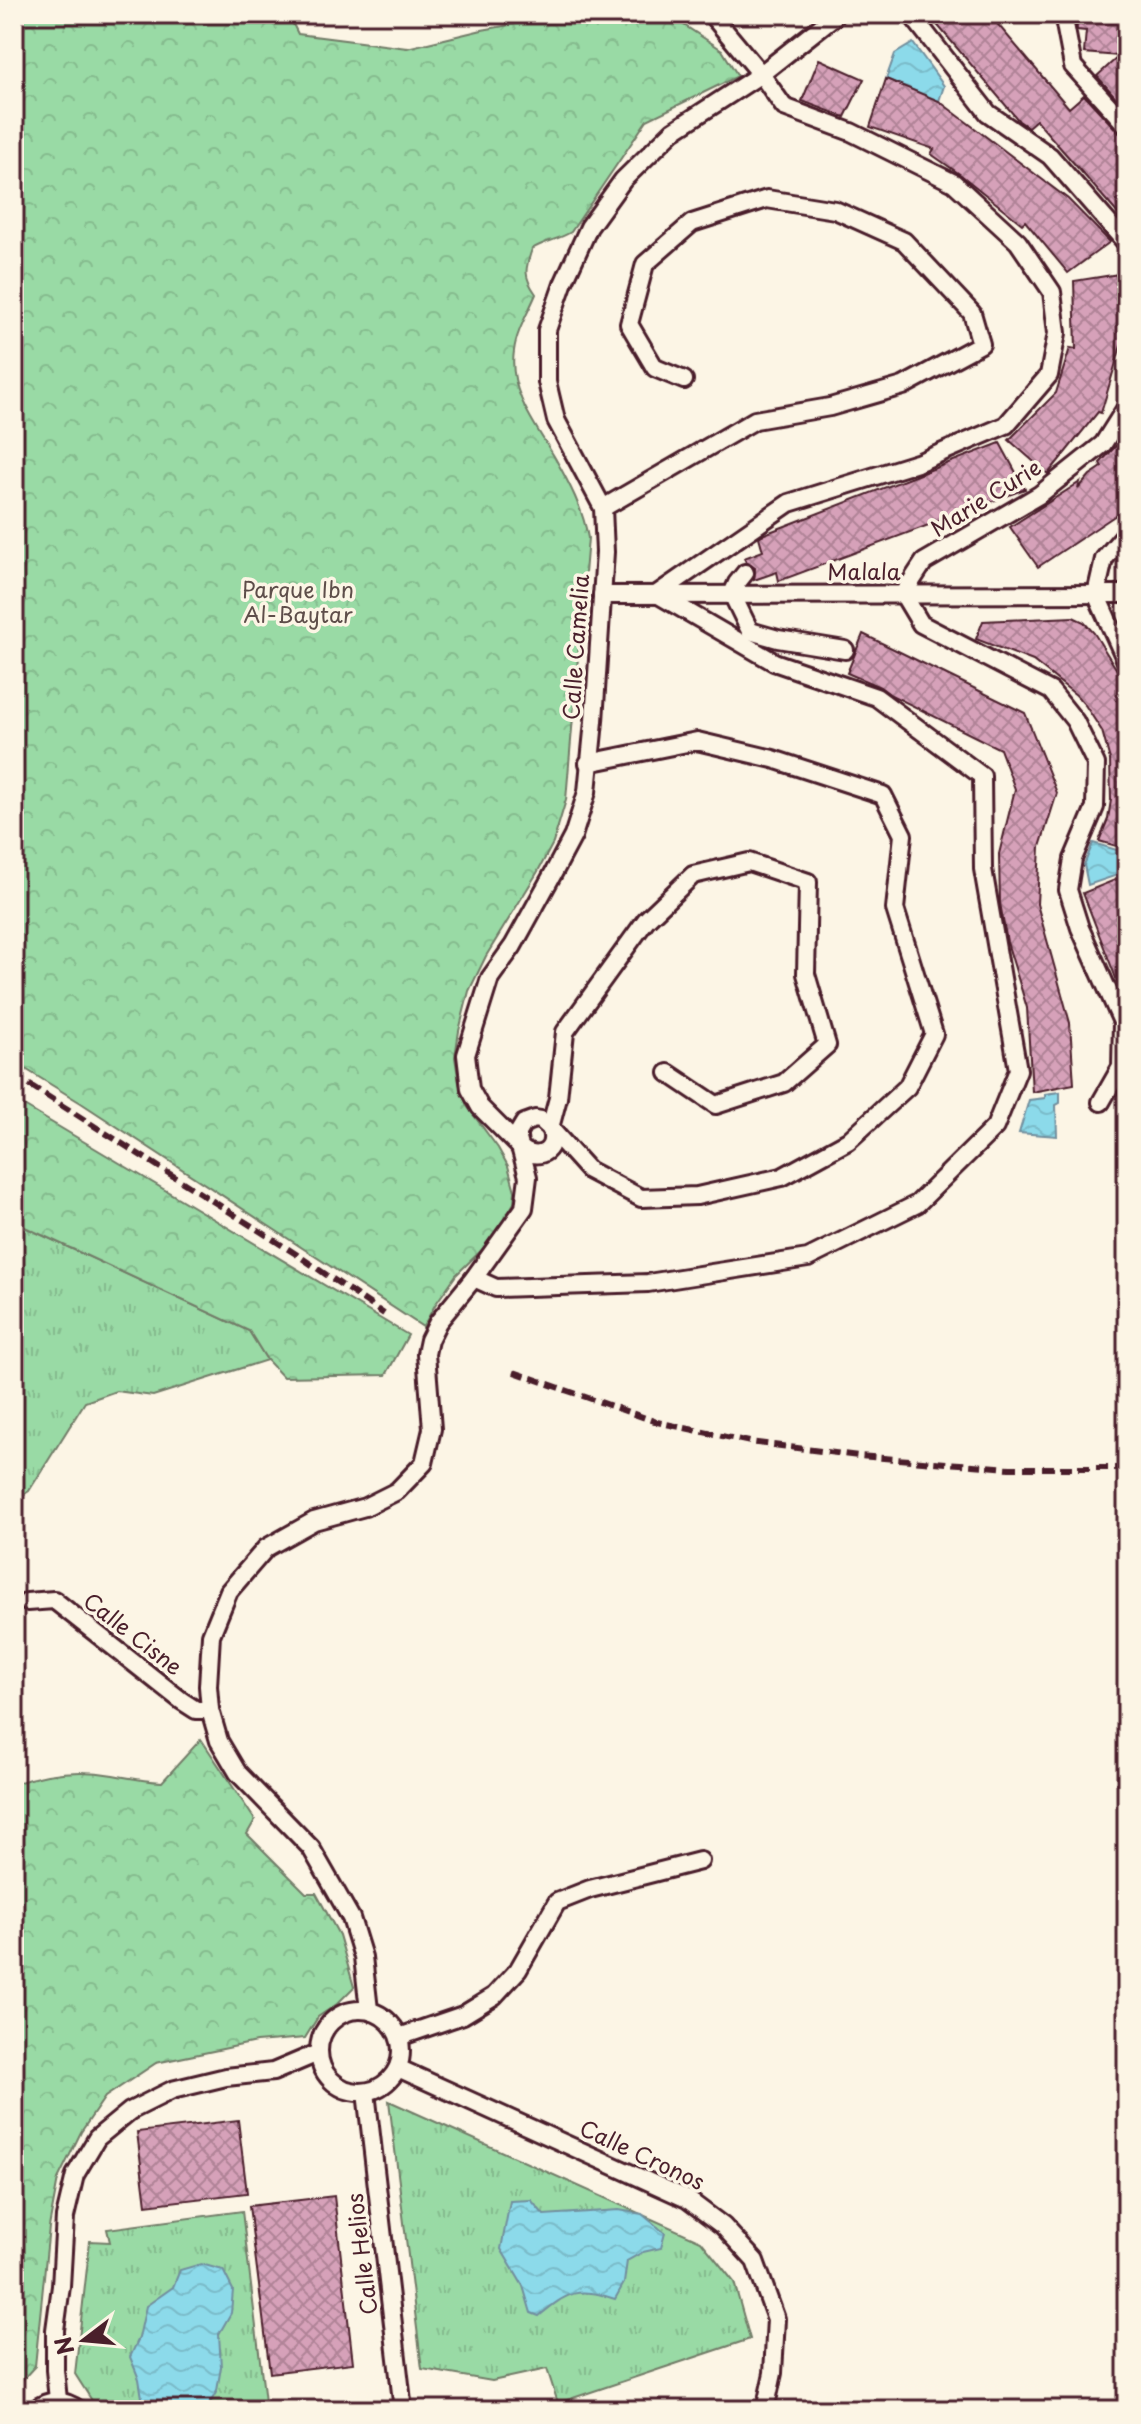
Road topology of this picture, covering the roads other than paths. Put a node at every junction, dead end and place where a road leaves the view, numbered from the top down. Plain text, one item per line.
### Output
1 (711, 14) edge
2 (837, 14) edge
3 (911, 14) edge
4 (1063, 14) edge
5 (761, 74) junction
6 (1127, 126) edge
7 (1127, 244) edge
8 (684, 380) dead end
9 (1127, 406) edge
10 (603, 508) junction
11 (1127, 532) edge
12 (745, 573) dead end
13 (657, 594) junction
14 (732, 594) junction
15 (903, 594) junction
16 (1096, 594) junction
17 (1127, 594) edge
18 (602, 595) junction
19 (845, 650) dead end
20 (1127, 663) edge
21 (588, 763) junction
22 (668, 1073) dead end
23 (1101, 1102) dead end
24 (550, 1128) junction
25 (519, 1145) junction
26 (474, 1278) junction
27 (27, 1602) dead end
28 (210, 1710) junction
29 (700, 1861) dead end
30 (369, 2010) junction
31 (399, 2037) junction
32 (318, 2053) junction
33 (398, 2068) junction
34 (366, 2092) junction
35 (58, 2400) junction
36 (35, 2410) edge
37 (79, 2410) edge
38 (403, 2410) edge
39 (765, 2410) edge

1 - 5 street
2 - 5 street, Calle Camelia
3 - 7 street
4 - 6 street
5 - 10 street, Calle Camelia
5 - 13 street
8 - 10 street
9 - 15 street, Marie Curie
10 - 18 street, Calle Camelia
11 - 16 street
12 - 14 street
13 - 14 street, Malala
13 - 18 street, Malala
13 - 26 street
14 - 15 street, Malala
14 - 19 street
15 - 16 street, Malala
15 - 23 street
16 - 17 street, Malala
16 - 20 street
18 - 21 street, Calle Camelia
21 - 24 street
21 - 25 street, Calle Camelia
22 - 24 street
24 - 25 street
24 - 25 street
25 - 26 street
26 - 28 street
27 - 28 street, Calle Cisne
28 - 30 street
29 - 31 street
30 - 31 street
30 - 32 street
31 - 33 street
32 - 34 street
32 - 35 street
33 - 34 street
33 - 39 street, Calle Cronos
34 - 38 street, Calle Helios
35 - 36 street
35 - 37 street

